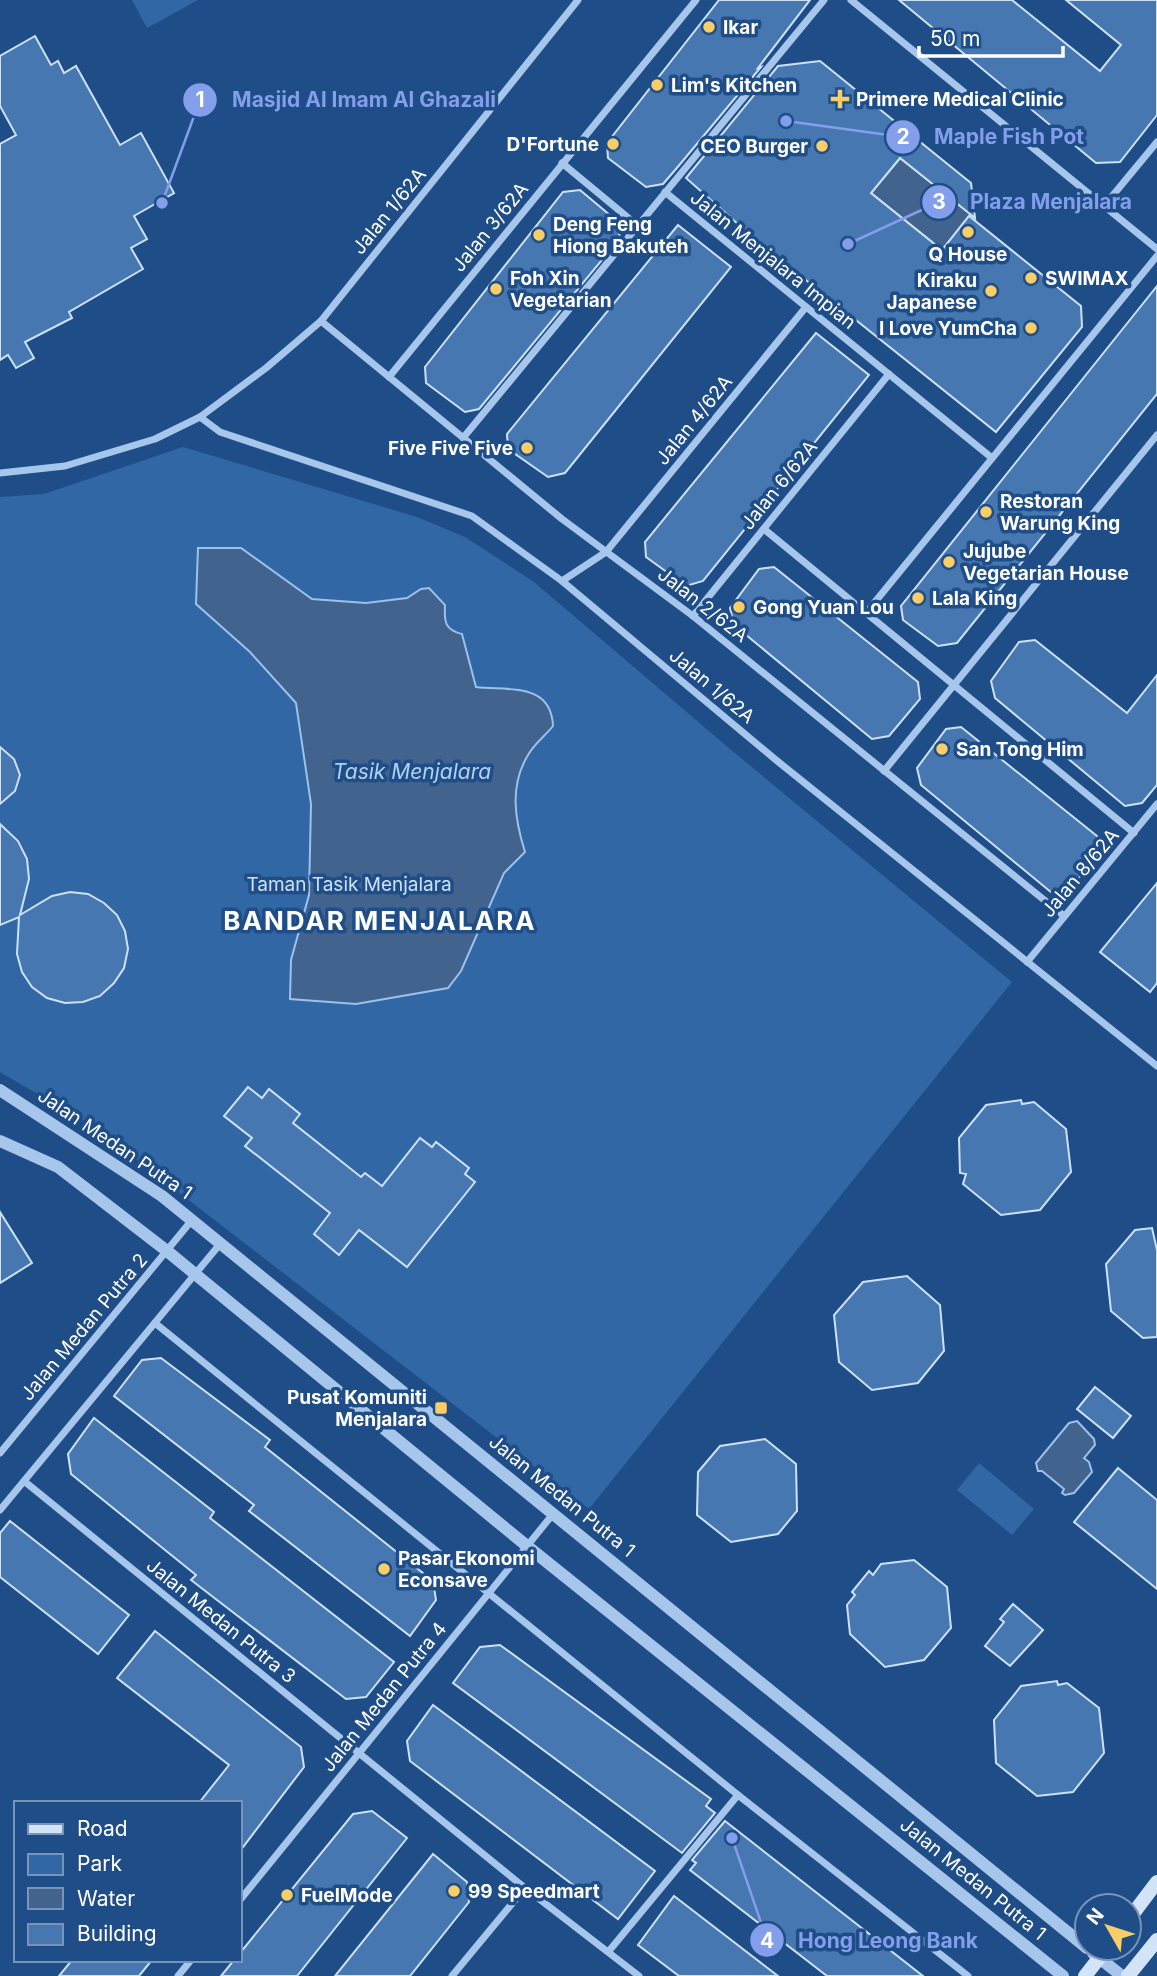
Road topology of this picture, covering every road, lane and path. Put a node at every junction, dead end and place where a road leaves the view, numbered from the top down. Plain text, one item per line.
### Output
1 (578, 0) edge
2 (696, 0) edge
3 (824, 0) edge
4 (850, 0) edge
5 (1157, 142) edge
6 (562, 163) junction
7 (665, 192) junction
8 (1104, 206) junction
9 (638, 226) junction
10 (1157, 249) edge
11 (1157, 256) edge
12 (806, 307) junction
13 (321, 321) junction
14 (889, 374) junction
15 (389, 377) junction
16 (200, 417) junction
17 (1157, 435) edge
18 (463, 438) junction
19 (992, 458) junction
20 (0, 473) edge
21 (764, 529) junction
22 (606, 552) junction
23 (562, 581) junction
24 (866, 613) junction
25 (693, 616) junction
26 (954, 685) junction
27 (884, 771) junction
28 (1157, 804) edge
29 (1134, 833) junction
30 (1064, 916) junction
31 (1027, 962) junction
32 (1157, 1066) edge
33 (0, 1090) edge
34 (0, 1140) edge
35 (192, 1220) junction
36 (220, 1244) junction
37 (167, 1251) junction
38 (197, 1274) junction
39 (155, 1323) junction
40 (0, 1453) edge
41 (24, 1481) junction
42 (0, 1510) edge
43 (553, 1514) junction
44 (527, 1546) junction
45 (489, 1593) junction
46 (359, 1753) junction
47 (738, 1795) junction
48 (1157, 1882) edge
49 (525, 1888) junction
50 (242, 1898) edge
51 (1143, 1900) edge
52 (1073, 1937) edge
53 (1157, 1940) edge
54 (609, 1951) junction
55 (189, 1962) edge
56 (1096, 1962) edge
57 (1110, 1962) edge
58 (178, 1976) edge
59 (452, 1976) edge
60 (639, 1976) edge
61 (968, 1976) edge
62 (1062, 1976) edge
63 (1085, 1976) edge
64 (1122, 1976) edge
65 (1128, 1976) edge

1 - 13 street, Jalan 1/62A
2 - 6 street, Jalan 3/62A
3 - 7 street
4 - 8 street
5 - 8 street
6 - 9 street
6 - 15 street, Jalan 3/62A
7 - 9 street
7 - 12 street, Jalan Menjalara Impian
8 - 10 street
9 - 18 street
11 - 19 street
12 - 14 street, Jalan Menjalara Impian
12 - 22 street, Jalan 4/62A
13 - 15 street, Jalan 2/62A
13 - 16 street, Jalan 1/62A
14 - 19 street, Jalan Menjalara Impian
14 - 21 street, Jalan 6/62A
15 - 18 street, Jalan 2/62A
16 - 20 street, Jalan 1/62A
16 - 23 street, Jalan 1/62A
17 - 26 street
18 - 22 street, Jalan 2/62A
19 - 24 street
21 - 24 street
21 - 25 street, Jalan 6/62A
22 - 23 street, Jalan 4/62A
22 - 25 street, Jalan 2/62A
23 - 31 street, Jalan 1/62A
24 - 26 street
25 - 27 street, Jalan 2/62A
26 - 27 street
26 - 29 street
27 - 30 street, Jalan 2/62A
28 - 29 street, Jalan 8/62A
29 - 30 street, Jalan 8/62A
30 - 31 street, Jalan 8/62A
31 - 32 street, Jalan 1/62A
33 - 35 street, Jalan Medan Putra 1
34 - 37 street, Jalan Medan Putra 1
35 - 36 street, Jalan Medan Putra 1
35 - 37 street, Jalan Medan Putra 2
36 - 38 street
36 - 43 street, Jalan Medan Putra 1
37 - 38 street, Jalan Medan Putra 1
37 - 40 street, Jalan Medan Putra 2
38 - 39 street
38 - 44 street, Jalan Medan Putra 1
39 - 41 street
39 - 45 street
41 - 42 street
41 - 46 street, Jalan Medan Putra 3
43 - 44 street, Jalan Medan Putra 4
43 - 52 street, Jalan Medan Putra 1
44 - 45 street, Jalan Medan Putra 4
44 - 62 street, Jalan Medan Putra 1
45 - 46 street, Jalan Medan Putra 4
45 - 47 street
46 - 49 street, Jalan Medan Putra 3
46 - 50 street, Jalan Medan Putra 4
47 - 54 street
47 - 61 street
48 - 51 main road
49 - 54 street, Jalan Medan Putra 3
49 - 59 street
53 - 65 main road
54 - 60 street, Jalan Medan Putra 3
55 - 58 street
56 - 63 main road
57 - 64 street, Jalan Medan Putra 1

